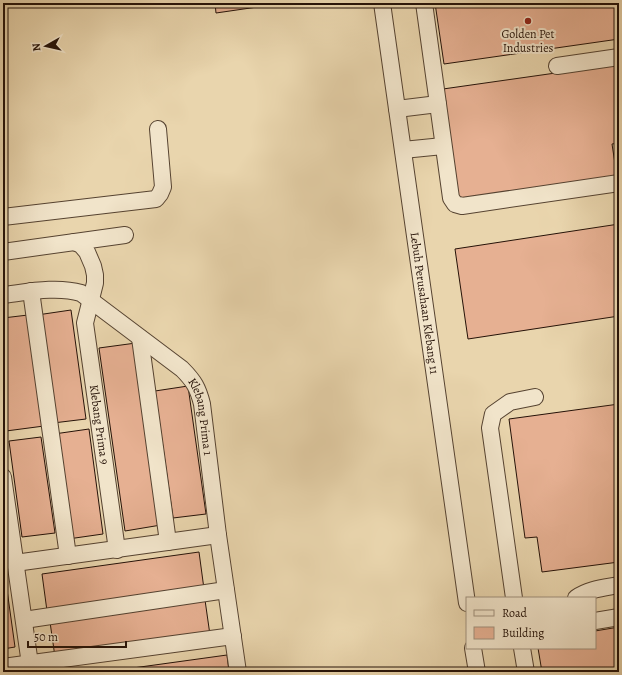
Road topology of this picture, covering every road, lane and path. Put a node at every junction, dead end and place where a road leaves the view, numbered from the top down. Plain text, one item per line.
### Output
1 (382, 3) edge
2 (424, 3) edge
3 (619, 57) edge
4 (557, 66) dead end
5 (438, 104) junction
6 (397, 108) junction
7 (158, 129) dead end
8 (443, 146) junction
9 (403, 150) junction
10 (619, 183) edge
11 (3, 218) edge
12 (125, 235) dead end
13 (74, 242) junction
14 (3, 252) edge
15 (31, 291) junction
16 (3, 295) edge
17 (91, 301) junction
18 (140, 338) junction
19 (535, 397) dead end
20 (3, 478) edge
21 (218, 535) junction
22 (168, 542) junction
23 (117, 550) junction
24 (68, 556) junction
25 (15, 563) junction
26 (619, 585) edge
27 (226, 590) junction
28 (466, 597) edge
29 (514, 597) edge
30 (577, 597) edge
31 (619, 617) edge
32 (24, 620) junction
33 (596, 621) edge
34 (233, 636) junction
35 (474, 649) edge
36 (522, 649) edge
37 (30, 664) junction
38 (70, 665) edge
39 (3, 667) edge
40 (238, 672) edge
41 (477, 672) edge
42 (526, 672) edge

1 - 6 street, Lebuh Perusahaan Klebang 11
2 - 5 street
3 - 4 street
5 - 6 street
5 - 8 street
6 - 9 street, Lebuh Perusahaan Klebang 11
7 - 11 street
8 - 9 street
8 - 10 street
9 - 28 street, Lebuh Perusahaan Klebang 11
12 - 13 street
13 - 14 street
13 - 17 street, Klebang Prima 9
15 - 16 street, Klebang Prima 1
15 - 17 street, Klebang Prima 1
15 - 24 street
17 - 18 street, Klebang Prima 1
17 - 23 street, Klebang Prima 9
18 - 21 street, Klebang Prima 1
18 - 22 street
19 - 29 street
20 - 25 street
21 - 22 street
21 - 27 street, Klebang Prima 1
22 - 23 street
23 - 24 street
24 - 25 street
25 - 32 street
26 - 30 street
27 - 32 street
27 - 34 street, Klebang Prima 1
31 - 33 street
32 - 37 street
34 - 38 street
34 - 40 street, Klebang Prima 1
35 - 41 street
36 - 42 street
37 - 38 street
37 - 39 street

